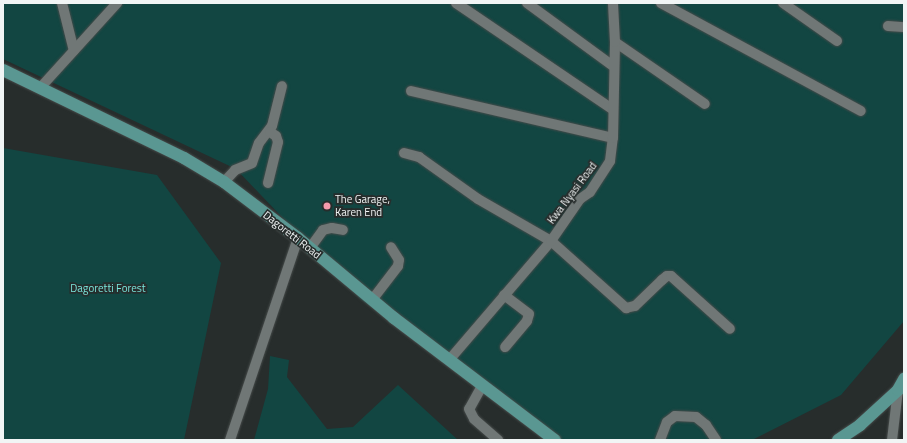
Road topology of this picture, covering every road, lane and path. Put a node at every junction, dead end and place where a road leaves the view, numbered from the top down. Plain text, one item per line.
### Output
1 (62, 3) edge
2 (117, 3) edge
3 (456, 3) edge
4 (527, 3) edge
5 (613, 3) edge
6 (661, 3) edge
7 (783, 3) edge
8 (888, 26) dead end
9 (904, 27) edge
10 (837, 41) dead end
11 (615, 42) junction
12 (74, 51) junction
13 (613, 66) junction
14 (3, 70) edge
15 (282, 86) dead end
16 (40, 88) junction
17 (411, 91) dead end
18 (705, 104) dead end
19 (612, 108) junction
20 (861, 111) dead end
21 (270, 132) junction
22 (613, 138) junction
23 (404, 153) dead end
24 (224, 182) junction
25 (268, 183) dead end
26 (343, 230) dead end
27 (298, 238) junction
28 (551, 241) junction
29 (391, 247) dead end
30 (310, 248) junction
31 (504, 295) junction
32 (372, 300) junction
33 (730, 329) dead end
34 (505, 347) dead end
35 (450, 359) junction
36 (901, 384) edge
37 (482, 386) junction
38 (230, 440) edge
39 (498, 440) edge
40 (555, 440) edge
41 (660, 440) edge
42 (716, 440) edge
43 (838, 440) edge
44 (892, 440) edge

1 - 12 street
2 - 12 street
3 - 19 street
4 - 13 street
5 - 11 street, Kwa Nyasi Road
6 - 20 street
7 - 10 street
8 - 9 street
11 - 13 street, Kwa Nyasi Road
11 - 18 street
12 - 16 street
13 - 19 street, Kwa Nyasi Road
14 - 16 main road, Dagoretti Road
15 - 21 street
16 - 24 main road, Dagoretti Road
17 - 22 street
19 - 22 street, Kwa Nyasi Road
21 - 24 street
21 - 25 street
22 - 28 street, Kwa Nyasi Road
23 - 28 street
24 - 27 main road, Dagoretti Road
26 - 30 street
27 - 30 main road, Dagoretti Road
27 - 38 street
28 - 31 street, Kwa Nyasi Road
28 - 33 street
29 - 32 street
30 - 32 main road, Dagoretti Road
31 - 34 street
31 - 35 street, Kwa Nyasi Road
32 - 35 main road, Dagoretti Road
35 - 37 main road, Dagoretti Road
36 - 43 main road
36 - 44 street
37 - 39 street
37 - 40 main road, Dagoretti Road
41 - 42 street

